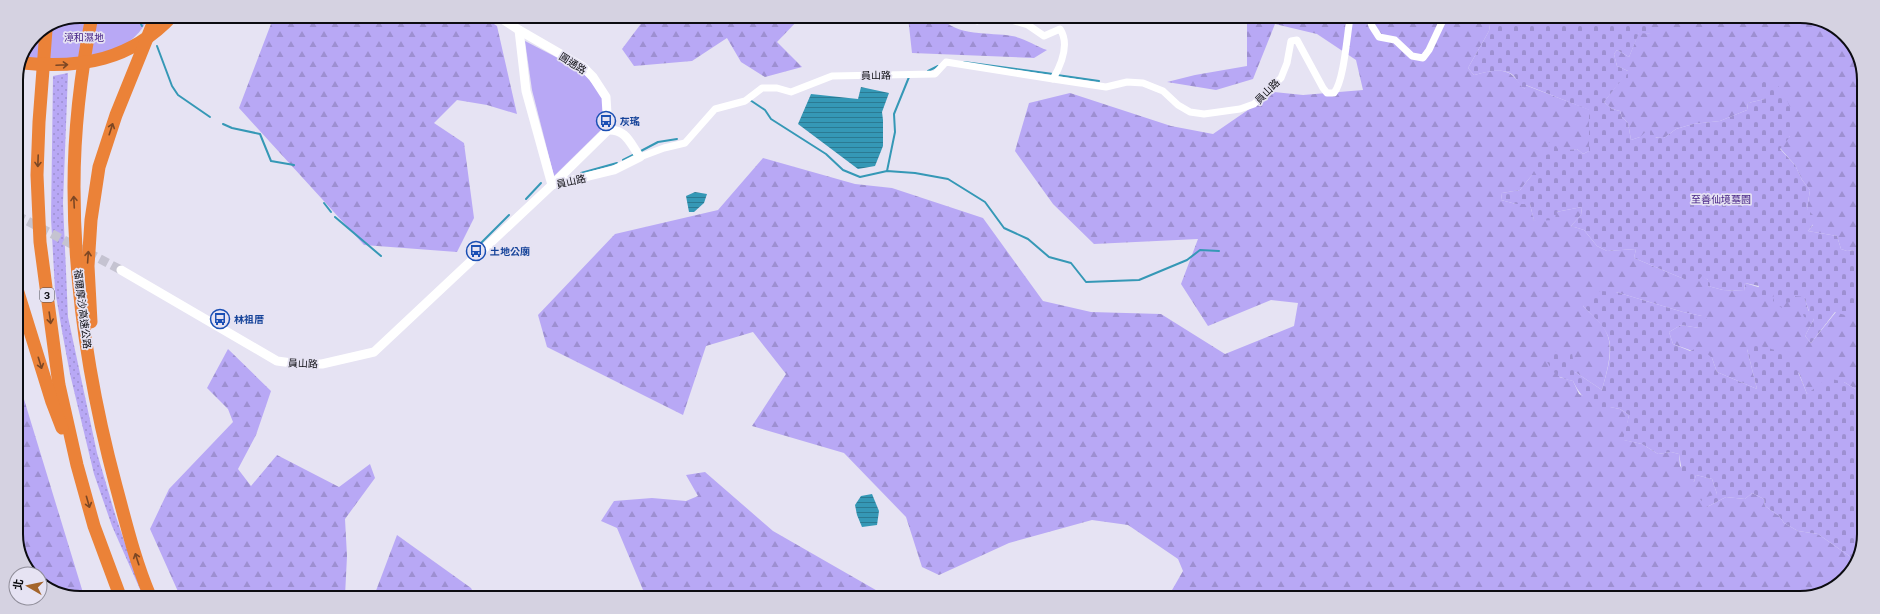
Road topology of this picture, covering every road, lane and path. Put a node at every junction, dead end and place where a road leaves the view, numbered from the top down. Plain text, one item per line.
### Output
1 (91, 23) edge
2 (153, 23) edge
3 (164, 23) edge
4 (509, 23) edge
5 (1021, 23) edge
6 (1349, 23) edge
7 (1371, 23) edge
8 (1442, 23) edge
9 (519, 30) junction
10 (46, 35) edge
11 (26, 63) edge
12 (1053, 79) junction
13 (607, 125) junction
14 (638, 154) junction
15 (552, 185) junction
16 (121, 270) tunnel mouth
17 (23, 309) edge
18 (103, 435) junction
19 (77, 465) junction
20 (118, 591) edge
21 (148, 591) edge

18 -> 1 highway, 福爾摩沙高速公路
18 -> 2 highway
11 -> 3 highway
4 - 9 street, 圓通路
5 - 12 street
6 - 12 street, 員山路
7 - 8 street
9 - 13 street, 圓通路
9 - 15 street
10 -> 19 highway, 3
12 - 14 street, 員山路
13 - 14 street
13 - 15 street
14 - 15 street, 員山路
15 - 16 street, 員山路
17 -> 19 highway
21 -> 18 highway, 福爾摩沙高速公路
19 -> 20 highway, 3

